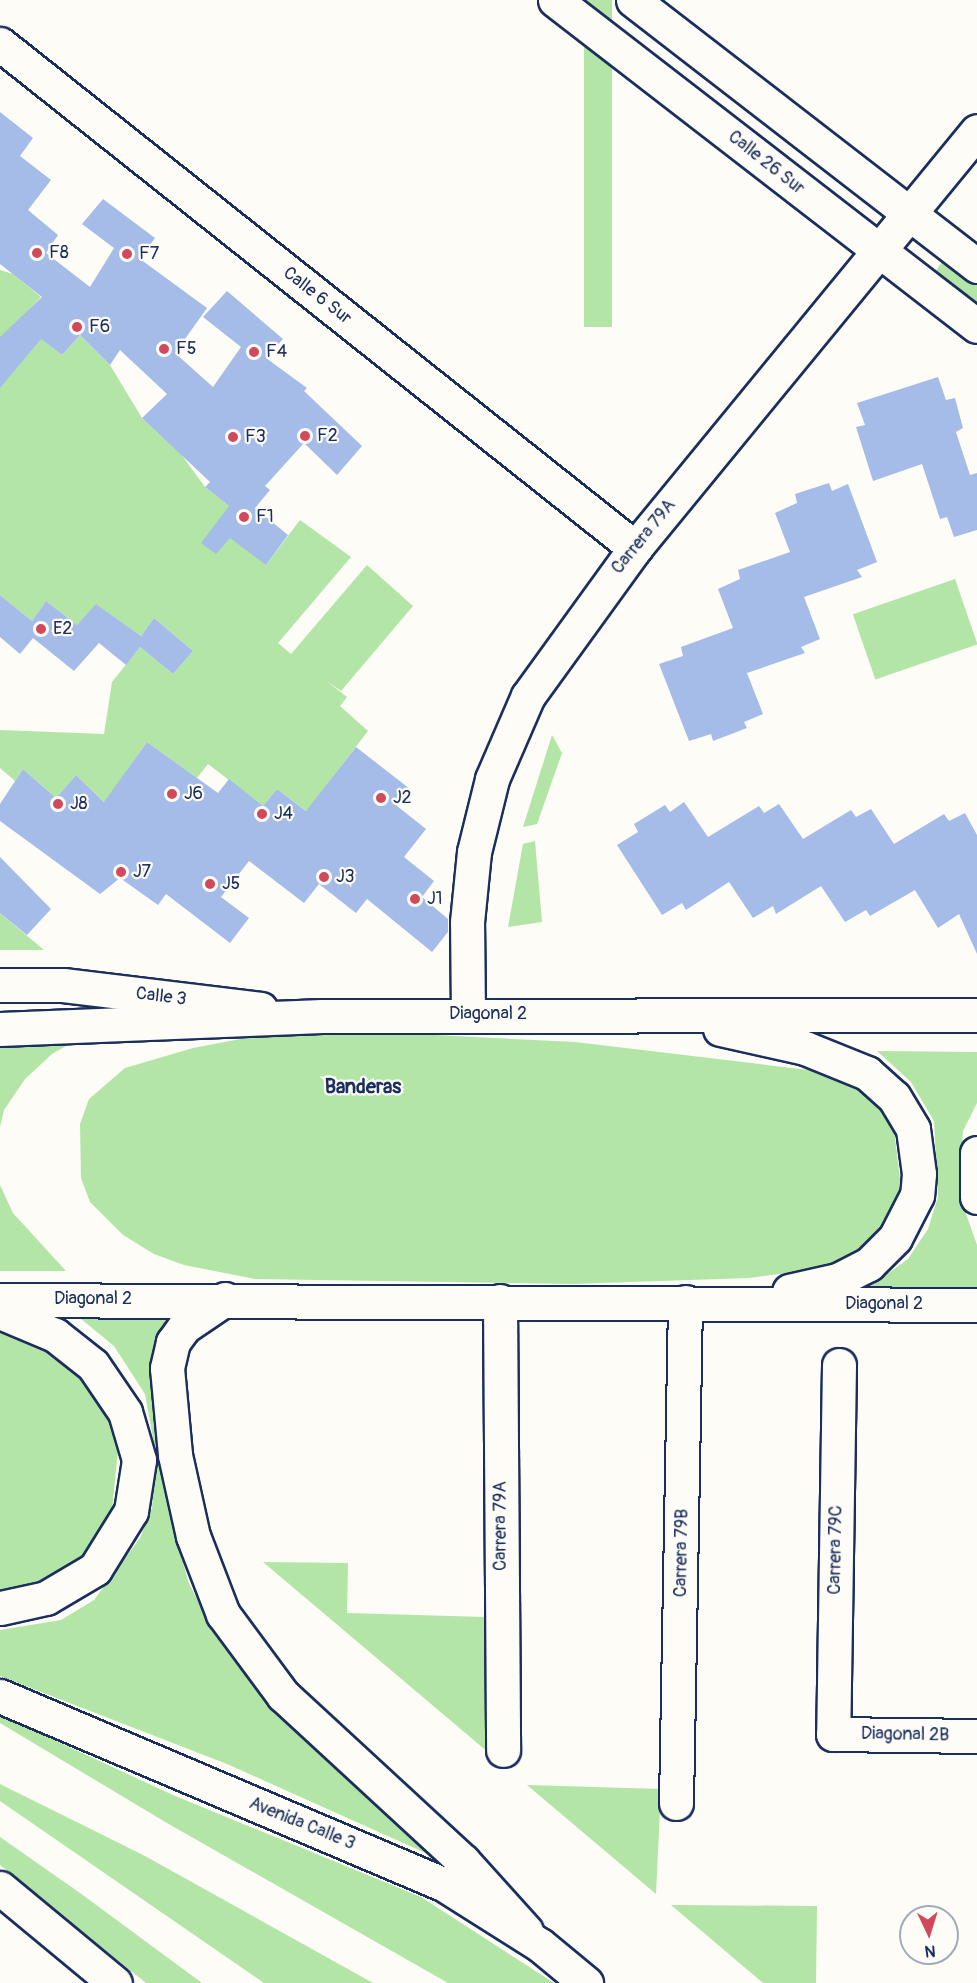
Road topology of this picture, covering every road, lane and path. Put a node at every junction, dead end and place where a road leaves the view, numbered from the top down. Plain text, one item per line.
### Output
1 (555, 0) edge
2 (633, 0) edge
3 (0, 44) edge
4 (977, 131) edge
5 (909, 214) junction
6 (879, 250) junction
7 (977, 266) edge
8 (977, 326) edge
9 (635, 548) junction
10 (0, 986) edge
11 (468, 1014) junction
12 (637, 1014) junction
13 (977, 1015) edge
14 (322, 1016) junction
15 (0, 1029) edge
16 (977, 1153) edge
17 (977, 1197) edge
18 (225, 1299) junction
19 (0, 1300) edge
20 (500, 1301) junction
21 (686, 1302) junction
22 (719, 1303) junction
23 (977, 1305) edge
24 (0, 1312) edge
25 (839, 1365) dead end
26 (0, 1608) edge
27 (0, 1696) edge
28 (833, 1734) joint
29 (977, 1736) edge
30 (503, 1750) dead end
31 (675, 1803) dead end
32 (0, 1888) edge
33 (540, 1945) junction
34 (115, 1983) edge
35 (586, 1983) edge

1 - 6 main road, Calle 26 Sur
2 - 5 main road
3 - 9 main road, Calle 6 Sur
4 - 5 main road, Carrera 79A
5 - 6 main road, Carrera 79A
5 - 7 main road
6 - 8 main road, Calle 26 Sur
6 - 9 main road, Carrera 79A
9 - 11 main road, Carrera 79A
10 - 14 main road, Calle 3
11 - 12 main road, Diagonal 2
11 - 14 main road, Diagonal 2
12 - 13 main road, Diagonal 2
12 - 22 main road
14 - 15 main road, Diagonal 2
16 - 17 main road
18 - 19 main road, Diagonal 2
18 - 20 main road, Diagonal 2
18 - 33 main road
20 - 21 main road, Diagonal 2
20 - 30 main road, Carrera 79A
21 - 22 main road, Diagonal 2
21 - 31 main road, Carrera 79B
22 - 23 main road, Diagonal 2
24 - 26 main road
25 - 28 main road, Carrera 79C
27 - 33 main road, Avenida Calle 3
28 - 29 main road, Diagonal 2B
32 - 34 main road
33 - 35 main road, Avenida Calle 3

